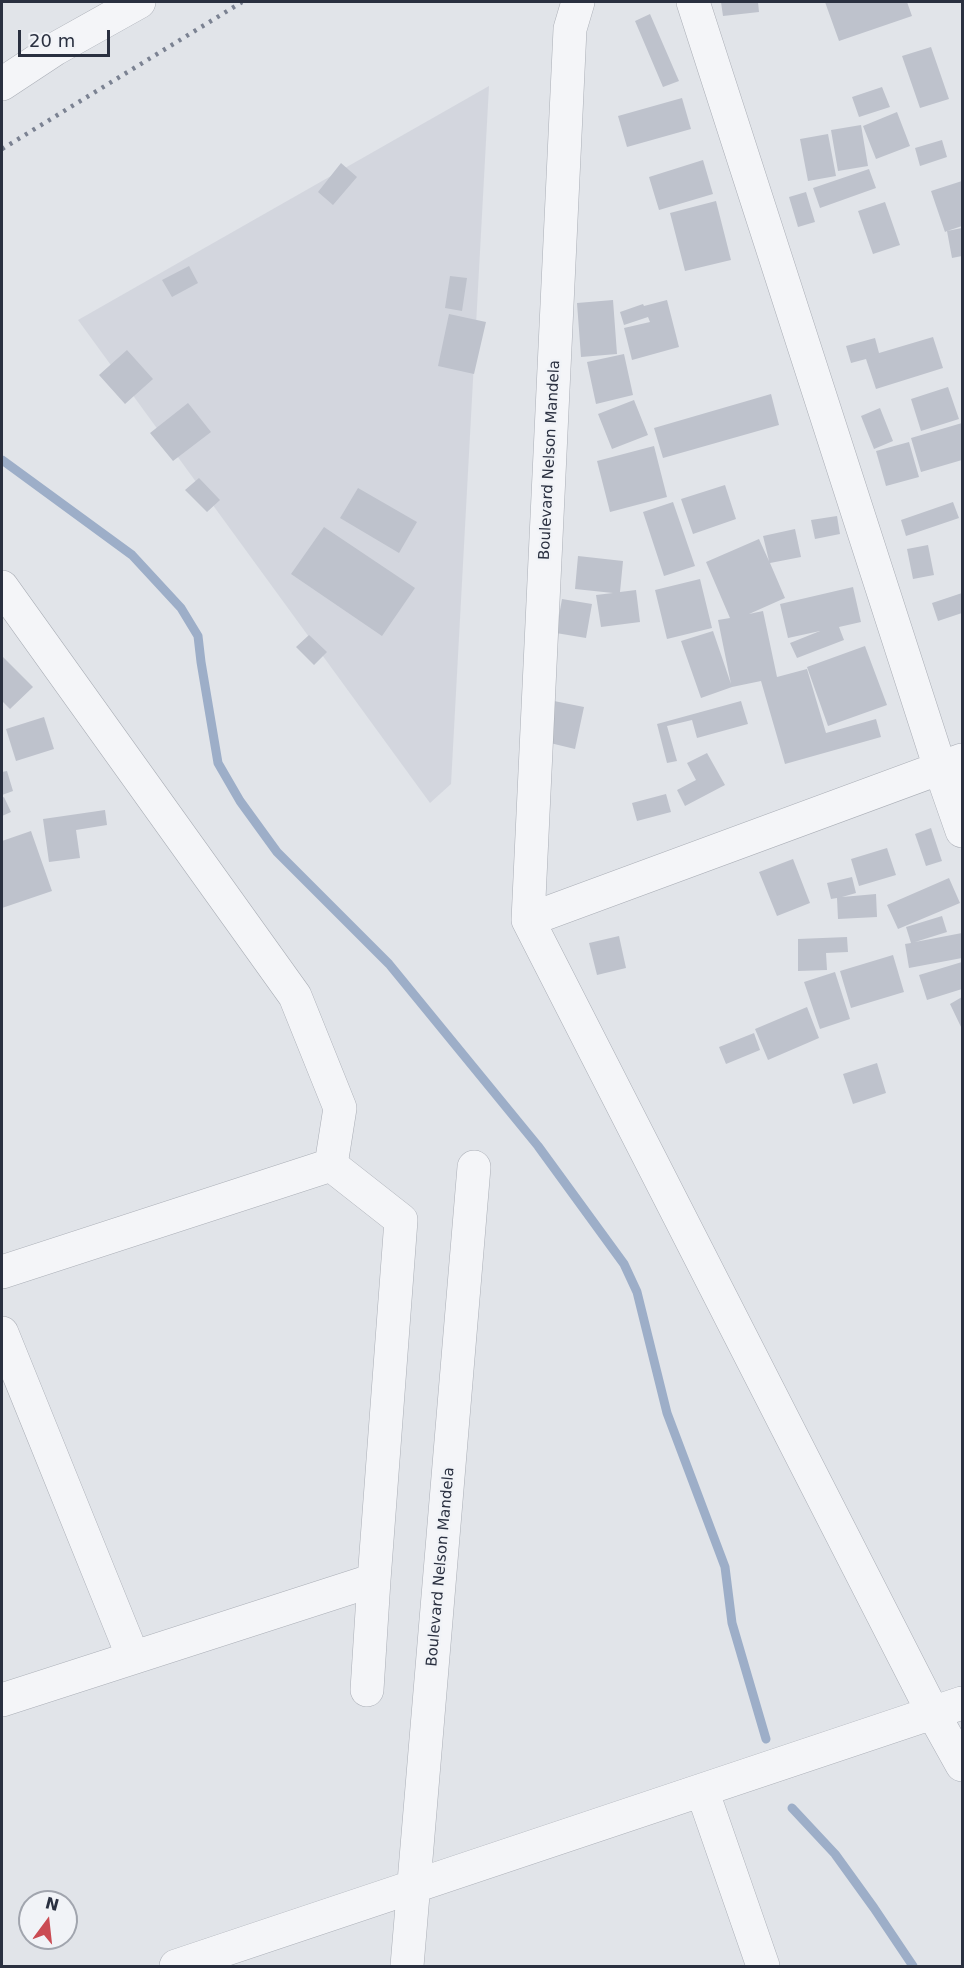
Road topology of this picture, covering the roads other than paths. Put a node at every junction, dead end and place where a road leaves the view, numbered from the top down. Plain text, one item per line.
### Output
1 (139, 2) edge
2 (578, 2) edge
3 (693, 2) edge
4 (2, 84) edge
5 (2, 587) edge
6 (951, 764) edge
7 (963, 831) edge
8 (528, 920) junction
9 (331, 1164) junction
10 (474, 1167) dead end
11 (2, 1272) edge
12 (2, 1333) edge
13 (374, 1580) junction
14 (133, 1657) junction
15 (368, 1690) dead end
16 (2, 1700) edge
17 (948, 1708) edge
18 (963, 1765) edge
19 (702, 1790) junction
20 (415, 1886) junction
21 (176, 1966) edge
22 (407, 1966) edge
23 (763, 1966) edge

1 - 4 street
2 - 8 street, Boulevard Nelson Mandela
3 - 6 street
5 - 9 street
6 - 7 street
6 - 8 street
8 - 17 street
9 - 11 street
9 - 13 street
10 - 20 street, Boulevard Nelson Mandela
12 - 14 street
13 - 14 street
13 - 15 street
14 - 16 street
17 - 18 street
17 - 19 street
19 - 20 street
19 - 23 street
20 - 21 street
20 - 22 street, Boulevard Nelson Mandela

